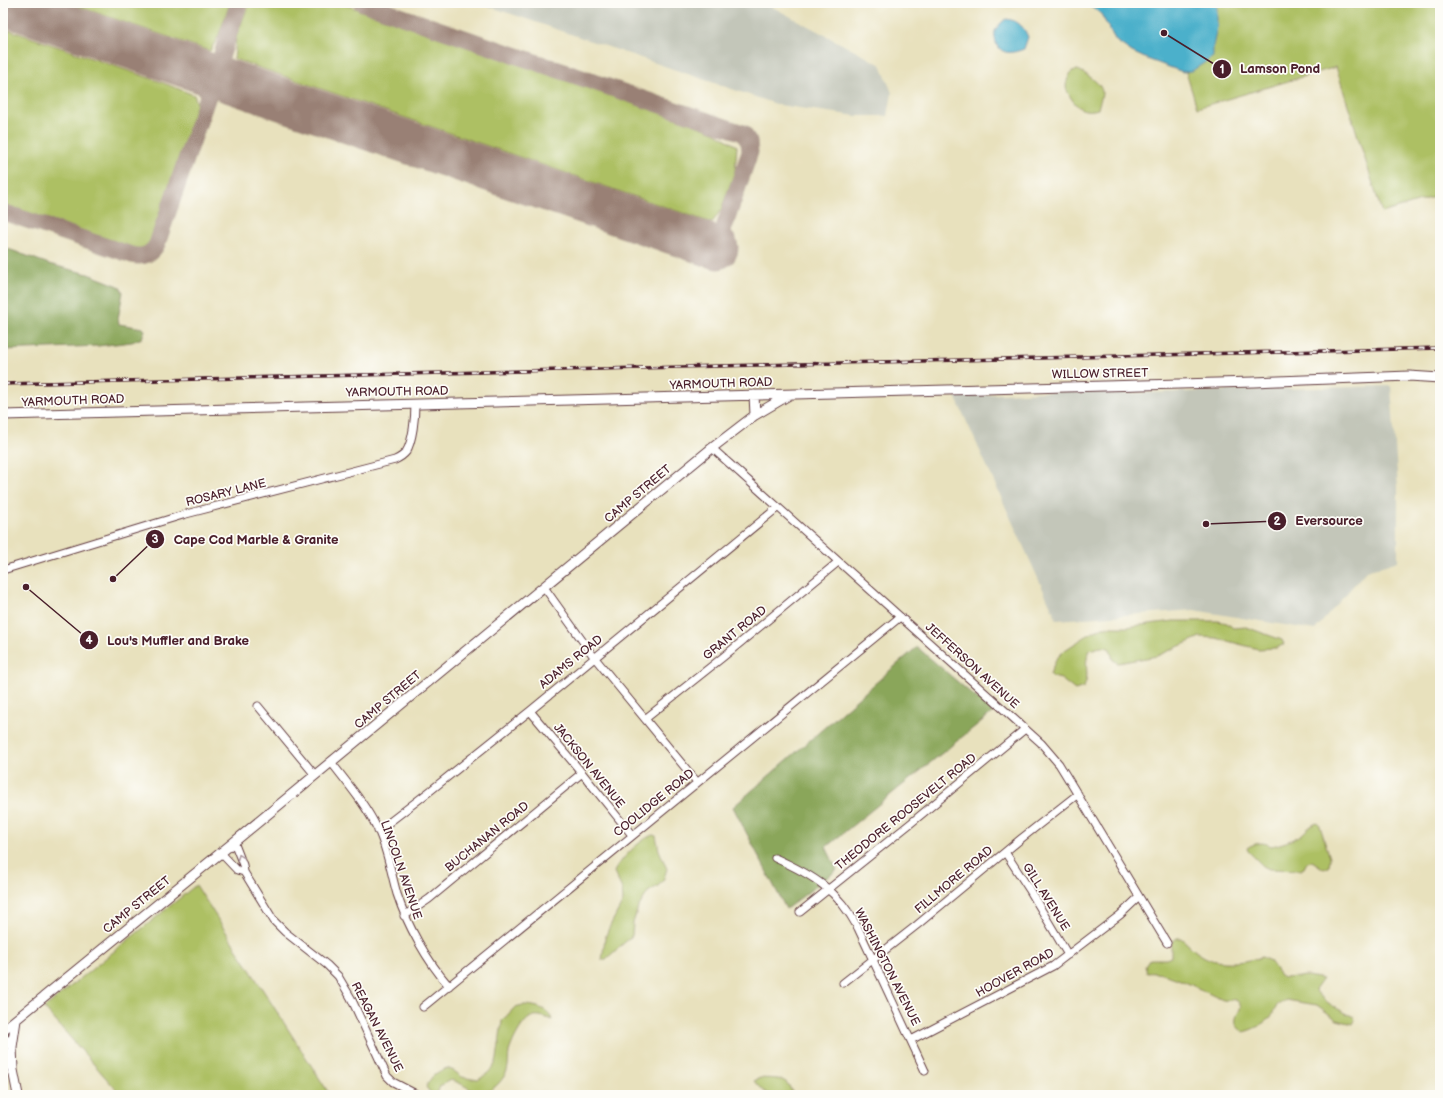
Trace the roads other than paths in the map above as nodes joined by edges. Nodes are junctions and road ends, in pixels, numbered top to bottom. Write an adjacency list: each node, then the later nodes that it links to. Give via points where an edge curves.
1 (1440, 371): 2 (main road, WILLOW STREET)
2 (1409, 376): 3 (main road, WILLOW STREET); 4 (main road, WILLOW STREET, via 1241,383)
3 (1440, 378)
4 (791, 394): 5 (main road, YARMOUTH ROAD); 8 (main road, CAMP STREET)
5 (754, 395): 6 (main road, YARMOUTH ROAD); 8 (main road)
6 (415, 404): 7 (main road, YARMOUTH ROAD); 12 (street, ROSARY LANE, via 406,452 395,460 182,515)
7 (3, 415)
8 (755, 415): 9 (main road, CAMP STREET)
9 (712, 448): 10 (street, JEFFERSON AVENUE); 13 (main road, CAMP STREET)
10 (777, 508): 11 (street, JEFFERSON AVENUE); 15 (street, ADAMS ROAD)
11 (838, 562): 14 (street, JEFFERSON AVENUE); 18 (street, GRANT ROAD)
12 (3, 570)
13 (544, 587): 15 (street); 20 (main road, CAMP STREET)
14 (900, 617): 19 (street, JEFFERSON AVENUE); 23 (street, COOLIDGE ROAD)
15 (594, 657): 17 (street, ADAMS ROAD); 18 (street)
16 (258, 706): 22 (street)
17 (530, 711): 21 (street, JACKSON AVENUE); 25 (street, ADAMS ROAD)
18 (645, 719): 23 (street)
19 (1025, 728): 24 (street, JEFFERSON AVENUE, via 1059,764); 32 (street, THEODORE ROOSEVELT ROAD)
20 (331, 762): 22 (main road, CAMP STREET); 25 (street, LINCOLN AVENUE, via 368,811)
21 (582, 773): 26 (street, JACKSON AVENUE); 35 (street, BUCHANAN ROAD, via 429,899)
22 (315, 774): 27 (main road, CAMP STREET)
23 (696, 782): 26 (street, COOLIDGE ROAD)
24 (1078, 794): 29 (street, FILLMORE ROAD); 33 (street, JEFFERSON AVENUE)
25 (378, 831): 35 (street, LINCOLN AVENUE)
26 (632, 835): 40 (street, COOLIDGE ROAD)
27 (234, 842): 28 (main road, CAMP STREET); 31 (street, REAGAN AVENUE, one-way to 27)
28 (220, 852): 31 (street, REAGAN AVENUE, via 237,870); 42 (main road, CAMP STREET)
29 (1004, 852): 37 (street, GILL AVENUE); 38 (street, FILLMORE ROAD)
30 (775, 858): 32 (street, WASHINGTON AVENUE, via 800,869)
31 (244, 872): 51 (street, REAGAN AVENUE, via 280,927 338,976 387,1076)
32 (829, 889): 34 (street, THEODORE ROOSEVELT ROAD); 38 (street, WASHINGTON AVENUE, via 854,921)
33 (1140, 897): 36 (street, JEFFERSON AVENUE); 37 (street, HOOVER ROAD)
34 (800, 912)
35 (404, 916): 40 (street, LINCOLN AVENUE)
36 (1167, 943)
37 (1068, 955): 45 (street, HOOVER ROAD, via 1032,978)
38 (872, 959): 39 (street, FILLMORE ROAD); 45 (street, WASHINGTON AVENUE)
39 (843, 982)
40 (449, 986): 41 (street, COOLIDGE ROAD)
41 (423, 1007)
42 (16, 1020): 43 (main road, CAMP STREET); 46 (main road)
43 (3, 1030)
44 (3, 1037): 46 (main road)
45 (911, 1040): 49 (street, WASHINGTON AVENUE)
46 (12, 1047): 48 (main road)
47 (4, 1057): 48 (main road)
48 (13, 1070): 50 (main road)
49 (925, 1071)
50 (18, 1095)
51 (418, 1095)

